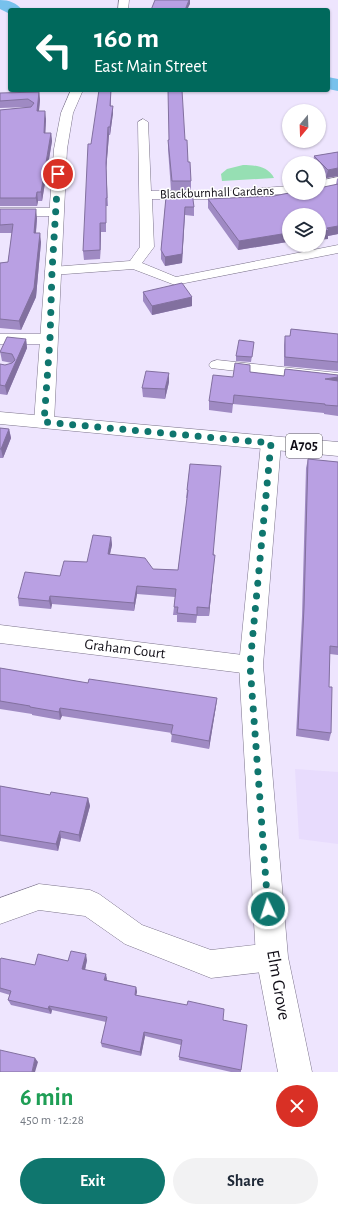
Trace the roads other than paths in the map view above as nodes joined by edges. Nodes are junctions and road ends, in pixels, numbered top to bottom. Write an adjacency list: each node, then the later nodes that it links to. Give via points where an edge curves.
1 (76, 92): 8 (street, via 62,128)
2 (143, 122): 6 (street, Blackburnhall Gardens)
3 (338, 181): 4 (street)
4 (326, 184)
5 (282, 191): 6 (street, Blackburnhall Gardens, via 226,195)
6 (146, 195): 10 (street, Blackburnhall Gardens, via 147,247)
7 (0, 212): 8 (street)
8 (55, 212): 11 (street)
9 (338, 250): 10 (street, via 175,281)
10 (134, 265): 11 (street)
11 (52, 271): 13 (street)
12 (0, 339): 13 (street)
13 (50, 339): 17 (street)
14 (216, 365): 15 (street)
15 (338, 378)
16 (0, 418): 17 (street, A705)
17 (44, 422): 18 (street, A705)
18 (271, 443): 19 (street, A705); 21 (street, Elm Grove)
19 (338, 449)
20 (0, 634): 21 (street, Graham Court)
21 (250, 665): 23 (street, Elm Grove)
22 (0, 911): 23 (street, via 39,897 90,903 134,935 211,964)
23 (272, 956): 24 (street, Elm Grove)
24 (296, 1072)

